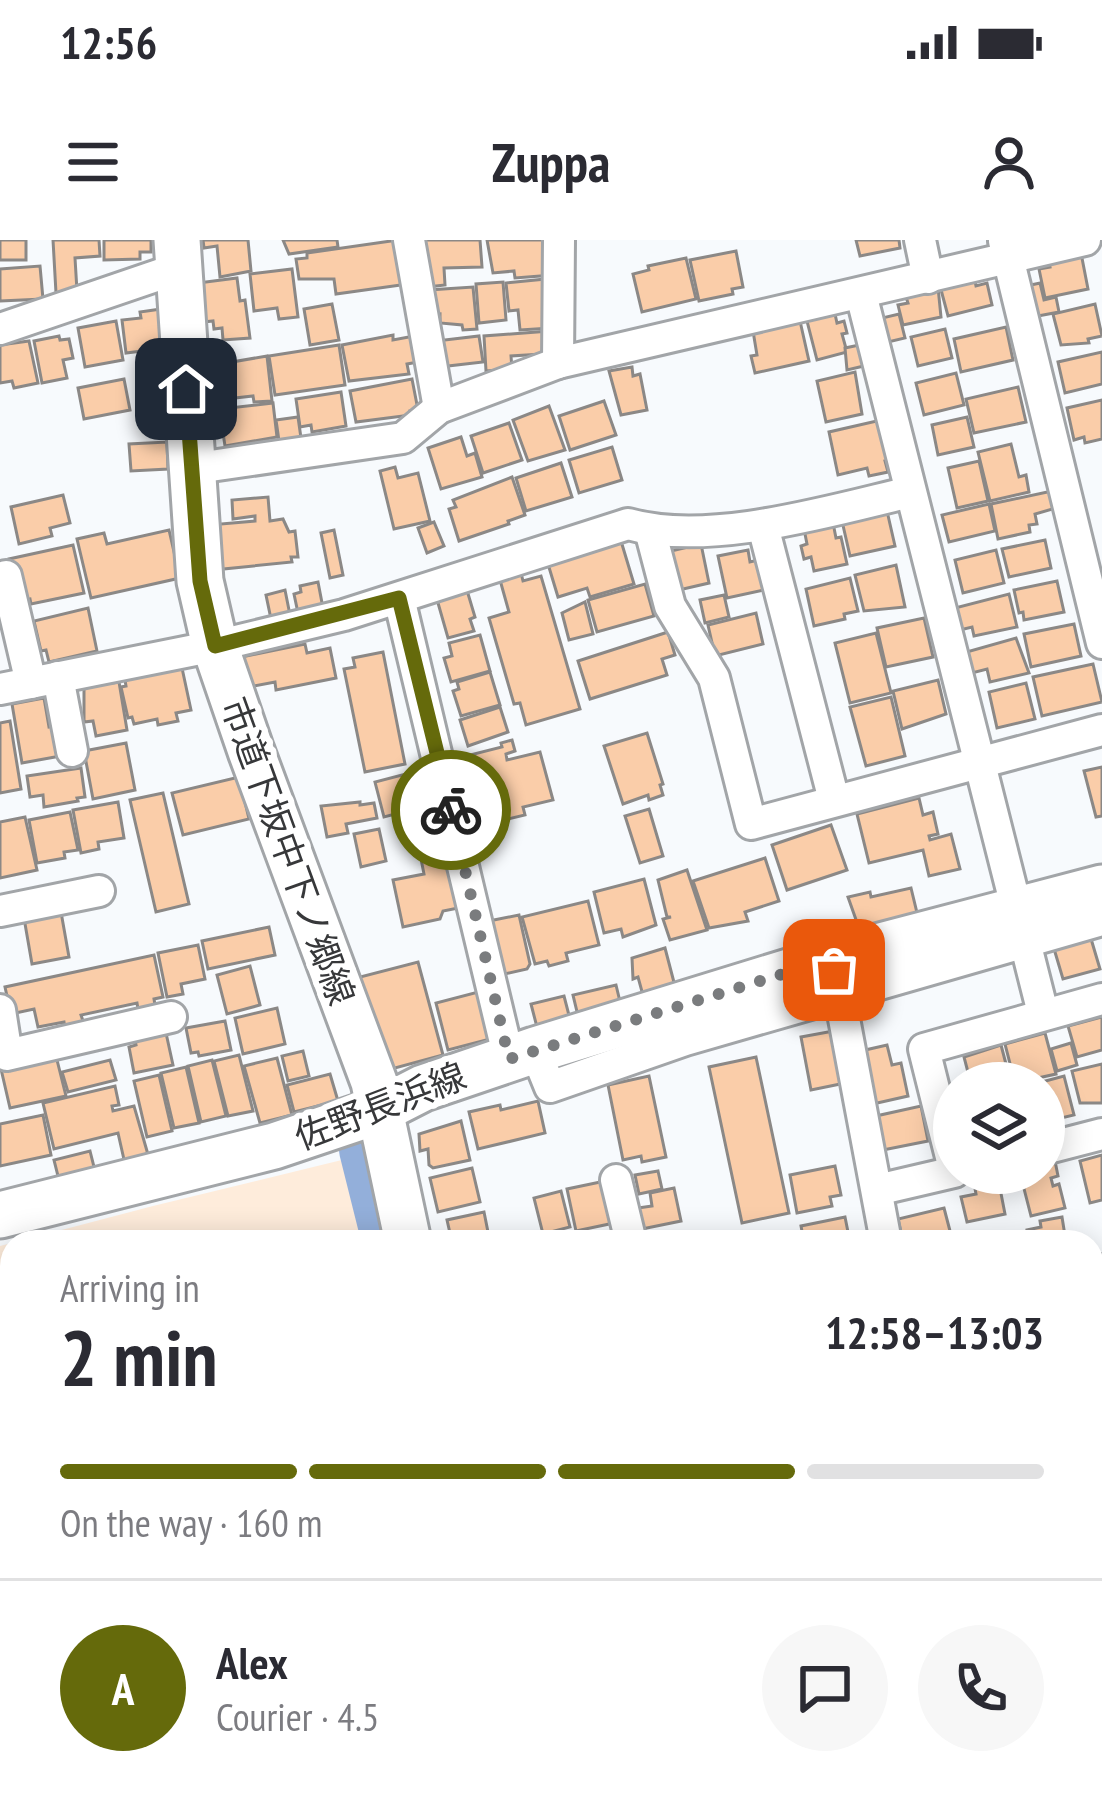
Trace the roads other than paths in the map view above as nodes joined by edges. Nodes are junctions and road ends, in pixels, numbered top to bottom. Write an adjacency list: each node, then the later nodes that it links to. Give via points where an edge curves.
1 (409, 240): 11 (street)
2 (559, 240): 10 (street)
3 (920, 240): 7 (street)
4 (1085, 240): 5 (street)
5 (1006, 249): 7 (street); 18 (street)
6 (178, 254): 9 (street); 12 (main road, 市道下坂中下ノ郷線)
7 (928, 278): 8 (street)
8 (861, 294): 10 (street); 13 (street)
9 (0, 329)
10 (558, 363): 11 (street)
11 (439, 408): 12 (street, via 403,438)
12 (190, 469): 19 (main road, 市道下坂中下ノ郷線)
13 (910, 492): 14 (street); 24 (street)
14 (763, 526): 15 (street); 25 (street)
15 (650, 530): 17 (street, via 628,524); 25 (street, via 670,606 714,678 751,824)
16 (6, 576): 20 (street)
17 (399, 598): 19 (street); 36 (street)
18 (1102, 643)
19 (215, 646): 20 (street); 38 (main road, 市道下坂中下ノ郷線)
20 (45, 680): 21 (street); 23 (street)
21 (0, 689)
22 (1102, 730): 24 (street)
23 (72, 751)
24 (978, 764): 25 (street); 30 (street)
25 (834, 800)
26 (1102, 888): 30 (main road, 佐野長浜線)
27 (99, 891): 28 (street)
28 (0, 911)
29 (1102, 920): 30 (street)
30 (1021, 926): 31 (main road, 佐野長浜線); 34 (street)
31 (836, 977): 36 (main road, 佐野長浜線); 43 (street)
32 (1102, 999): 34 (street)
33 (0, 1010): 35 (street, via 7,1054)
34 (1043, 1013): 37 (street, via 924,1048)
35 (171, 1017)
36 (532, 1061): 38 (main road, 佐野長浜線, via 423,1088)
37 (933, 1085)
38 (378, 1111): 44 (main road, 佐野長浜線, via 274,1146); 45 (main road, 市道下坂中下ノ郷線)
39 (1102, 1135): 40 (street)
40 (1065, 1144)
41 (933, 1176): 43 (street)
42 (616, 1180): 46 (street)
43 (877, 1190): 47 (street)
44 (0, 1215)
45 (405, 1230)
46 (628, 1230)
47 (884, 1230)

